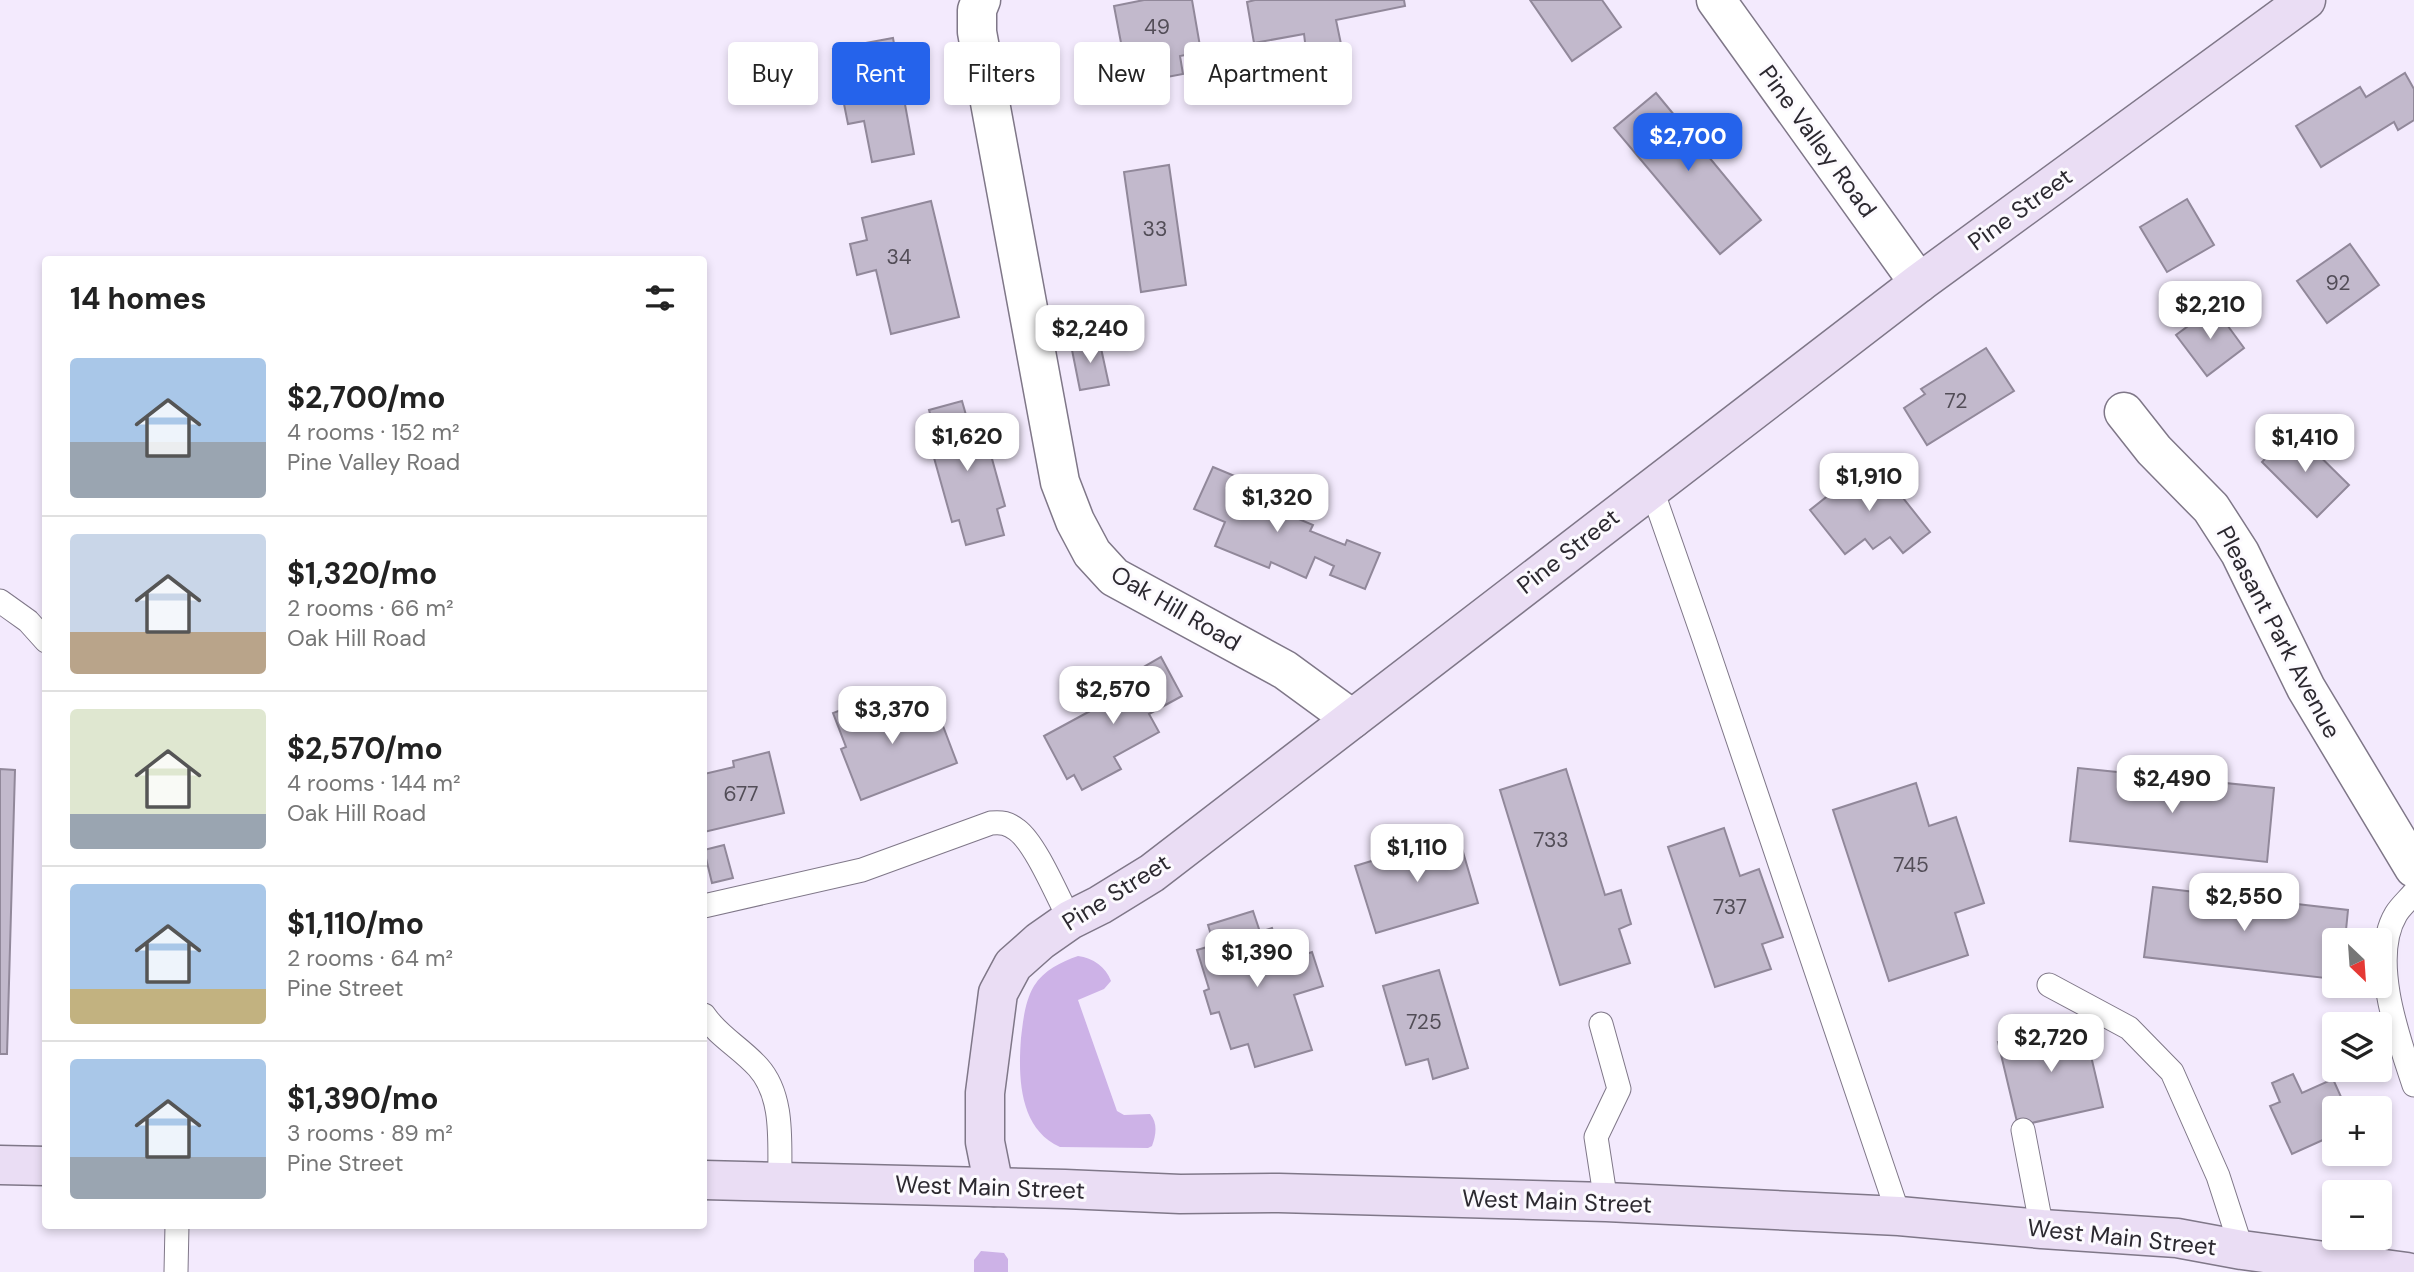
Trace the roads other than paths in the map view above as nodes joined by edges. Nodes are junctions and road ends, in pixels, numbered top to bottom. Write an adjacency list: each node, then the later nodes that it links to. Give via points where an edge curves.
1 (981, 0): 9 (street, Oak Hill Road, via 976,33 1060,482 1092,554 1114,577 1285,670)
2 (1716, 0): 4 (street, Pine Valley Road)
3 (2297, 2): 4 (main road, Pine Street)
4 (1919, 283): 6 (main road, Pine Street)
5 (2124, 412): 10 (street, Pleasant Park Avenue, via 2211,508 2241,553 2306,688)
6 (1651, 488): 9 (main road, Pine Street); 25 (lane)
7 (0, 601): 8 (lane)
8 (42, 637)
9 (1352, 719): 13 (main road, Pine Street, via 1152,873)
10 (2414, 868)
11 (2414, 893): 17 (lane, via 2395,915 2386,946 2390,1010)
12 (707, 905): 13 (lane, via 862,870 1004,822 1030,845)
13 (1070, 920): 23 (main road, Pine Street, via 1013,965 998,993 985,1093 985,1142)
14 (2049, 985): 28 (lane, via 2129,1028 2172,1072 2218,1176)
15 (707, 1020): 22 (lane, via 759,1068 770,1085 779,1119)
16 (1601, 1024): 24 (lane, via 1619,1088 1596,1137)
17 (2414, 1085)
18 (2023, 1130): 27 (lane)
19 (0, 1165): 20 (main road)
20 (42, 1166)
21 (707, 1180): 22 (main road, West Main Street)
22 (780, 1181): 23 (main road, West Main Street)
23 (994, 1187): 24 (main road, West Main Street)
24 (1606, 1202): 25 (main road, West Main Street)
25 (1899, 1216): 27 (main road, West Main Street)
26 (177, 1229): 29 (lane)
27 (2042, 1229): 28 (main road, West Main Street, via 2177,1238)
28 (2242, 1250): 30 (main road, West Main Street)
29 (176, 1272)
30 (2407, 1272)

